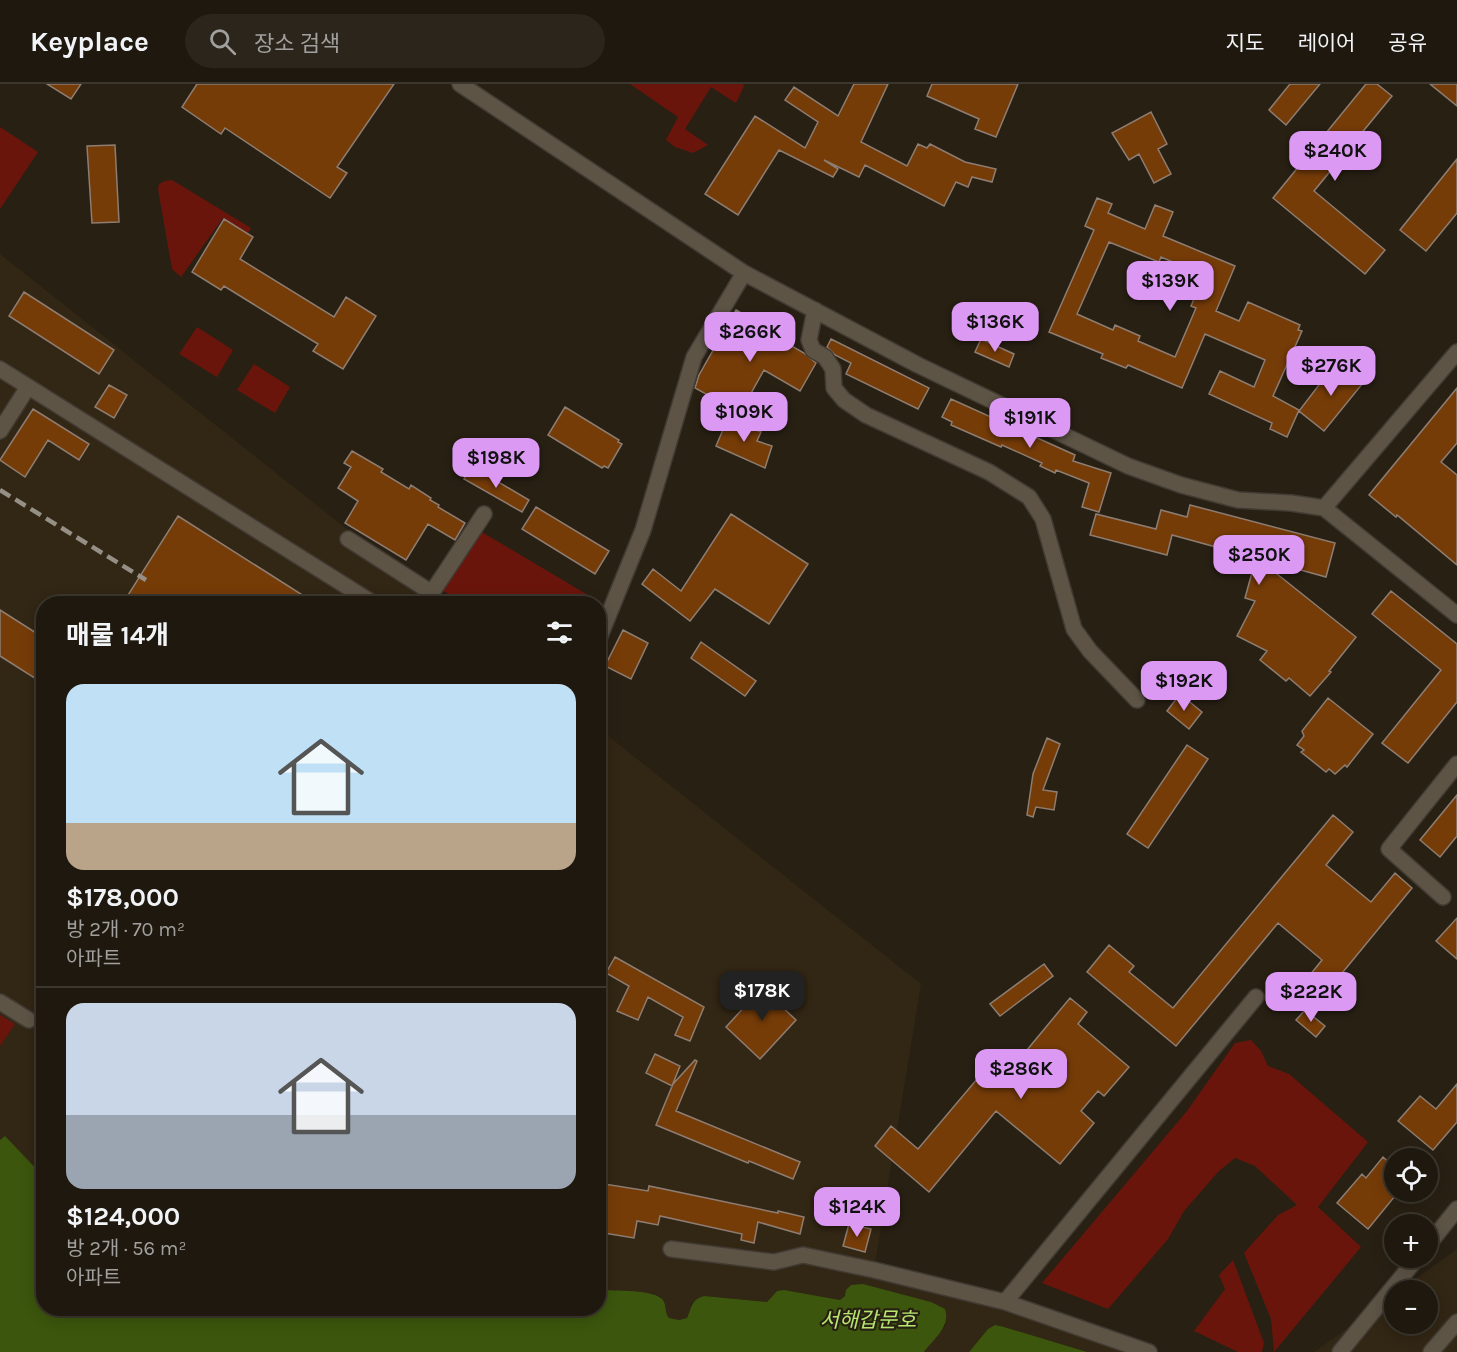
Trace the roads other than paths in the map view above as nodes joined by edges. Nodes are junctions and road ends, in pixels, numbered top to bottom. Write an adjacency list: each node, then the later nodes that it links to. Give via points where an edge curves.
1 (460, 84): 2 (street)
2 (744, 273): 3 (street); 15 (street, via 694,357 643,530)
3 (815, 310): 8 (street, via 918,365 1128,466 1238,500); 16 (street, via 809,340 813,350 834,369 834,388 844,400 866,415 989,472 1029,497 1043,519 1074,629)
4 (1457, 352): 8 (street)
5 (0, 369): 6 (street)
6 (28, 387): 7 (street); 11 (street)
7 (0, 431)
8 (1324, 508): 14 (street)
9 (484, 514): 13 (street)
10 (348, 539): 12 (street)
11 (363, 596)
12 (426, 596)
13 (430, 596)
14 (1457, 615)
15 (606, 621)
16 (1137, 700)
17 (1457, 764): 18 (street, via 1389,849)
18 (1443, 897)
19 (1256, 997): 26 (street)
20 (0, 1002): 21 (street)
21 (29, 1020)
22 (1457, 1209): 23 (street)
23 (1438, 1233)
24 (670, 1249): 26 (street, via 774,1262 803,1255)
25 (1409, 1268): 29 (street)
26 (1005, 1302): 28 (street)
27 (1457, 1322): 30 (street)
28 (1149, 1352)
29 (1340, 1352)
30 (1431, 1352)

